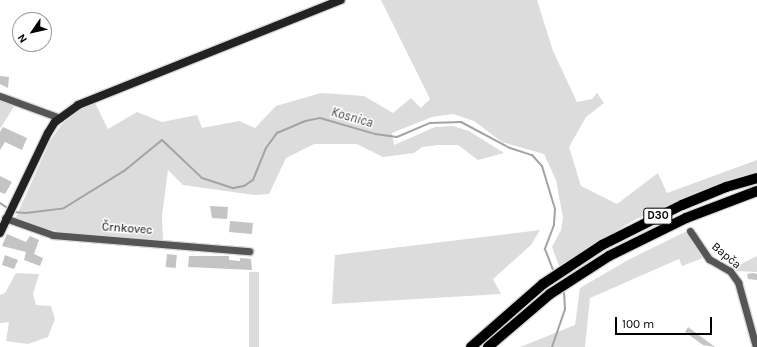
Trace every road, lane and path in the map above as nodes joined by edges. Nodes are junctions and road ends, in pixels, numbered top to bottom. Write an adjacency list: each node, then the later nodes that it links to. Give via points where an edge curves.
1 (341, 0): 3 (main road, via 124,85 78,105)
2 (0, 96): 3 (street)
3 (60, 118): 6 (main road, via 48,133)
4 (757, 178): 10 (main road, D30, via 726,187 638,225 543,284)
5 (757, 191): 11 (main road, D30, via 644,237 550,294)
6 (4, 218): 8 (main road); 9 (street, Črnkovec, via 53,235)
7 (690, 231): 12 (street, Bapča, via 709,259 730,271 738,282)
8 (0, 233)
9 (249, 251)
10 (471, 347)
11 (488, 347)
12 (756, 347)

